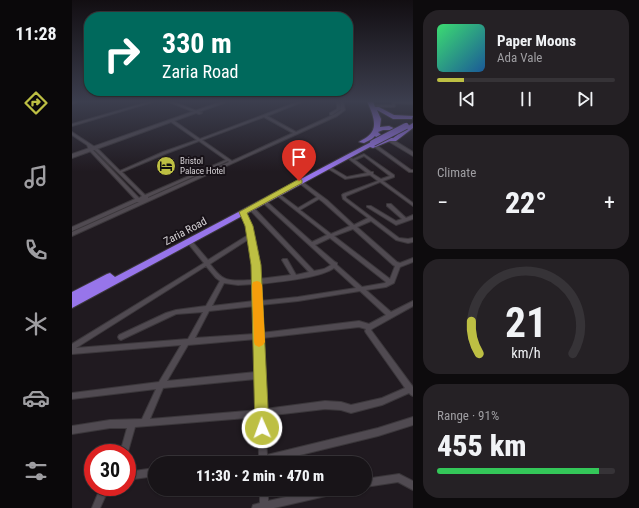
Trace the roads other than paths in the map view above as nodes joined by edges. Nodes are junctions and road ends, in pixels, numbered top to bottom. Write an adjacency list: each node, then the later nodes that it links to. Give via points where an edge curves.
1 (165, 125): 19 (street)
2 (177, 125): 16 (street)
3 (241, 125): 16 (street)
4 (280, 125): 13 (street)
5 (312, 125): 13 (street)
6 (377, 125): 12 (highway)
7 (386, 125): 11 (highway)
8 (398, 125): 11 (highway)
9 (405, 125): 18 (highway, bridge)
10 (408, 125): 15 (highway, Zaria Road)
11 (388, 128): 12 (highway); 15 (highway)
12 (376, 131): 17 (highway, via 380,138); 28 (highway, Zaria Road, via 370,138 310,168)
13 (294, 132): 23 (street)
14 (72, 133): 19 (street)
15 (400, 135): 17 (highway, Zaria Road, via 397,139); 20 (street, via 402,142)
16 (200, 140): 23 (street); 26 (street)
17 (389, 140): 18 (highway, Zaria Road); 20 (street)
18 (372, 143): 22 (highway, Zaria Road); 25 (street); 28 (highway)
19 (93, 148): 21 (street); 26 (street); 34 (street)
20 (410, 150)
21 (72, 156)
22 (351, 159): 24 (highway, Zaria Road); 27 (street); 29 (street, via 364,155 393,175)
23 (230, 161): 33 (street)
24 (329, 168): 27 (street, via 346,178); 28 (highway, Zaria Road, via 318,174)
25 (413, 171)
26 (120, 172): 33 (street)
27 (372, 173): 29 (street)
28 (310, 174): 30 (highway, Zaria Road); 64 (highway, Zaria Road)
29 (381, 180): 36 (street); 43 (street, via 343,196 354,208)
30 (299, 181): 31 (highway, Zaria Road); 32 (street)
31 (277, 194): 35 (highway, Zaria Road); 40 (street)
32 (320, 197): 40 (street); 45 (street)
33 (146, 198): 34 (street)
34 (140, 201): 46 (street); 47 (street)
35 (263, 201): 39 (highway, Zaria Road); 52 (street)
36 (412, 202)
37 (389, 204): 44 (street)
38 (369, 207): 44 (street, via 396,223)
39 (251, 208): 41 (highway, Zaria Road); 58 (street)
40 (297, 210): 48 (street)
41 (243, 212): 49 (street); 51 (highway, Zaria Road)
42 (413, 217): 44 (street)
43 (370, 219): 45 (street); 50 (street, via 398,239)
44 (405, 220)
45 (354, 227): 48 (street); 57 (street)
46 (72, 229)
47 (72, 234)
48 (329, 235): 52 (street); 62 (street)
49 (251, 236): 55 (street); 61 (street)
50 (413, 240)
51 (189, 241): 55 (street); 66 (highway, Zaria Road)
52 (312, 244): 56 (street)
53 (285, 260): 59 (street)
54 (413, 260): 57 (street)
55 (208, 262): 60 (street); 74 (street)
56 (334, 264): 58 (street, via 325,271); 63 (street)
57 (398, 265): 62 (street)
58 (313, 273): 59 (street)
59 (294, 276): 61 (street)
60 (224, 281): 61 (street); 68 (street)
61 (257, 281): 67 (street)
62 (390, 282): 63 (street)
63 (363, 290): 67 (street); 69 (street)
64 (72, 296)
65 (413, 303): 69 (street)
66 (72, 304)
67 (258, 304): 68 (street); 71 (street)
68 (208, 309): 72 (street, via 168,315); 73 (street)
69 (390, 315): 70 (street)
70 (369, 327): 71 (street, via 359,324); 78 (street, via 369,334)
71 (259, 336): 73 (street); 76 (street)
72 (121, 337)
73 (188, 342): 75 (street); 77 (street)
74 (72, 346)
75 (72, 351)
76 (260, 375): 77 (street); 80 (street)
77 (161, 386): 79 (street); 82 (street)
78 (412, 391): 80 (street, via 351,409 325,405)
79 (72, 396)
80 (261, 413): 82 (street); 86 (street)
81 (413, 421): 87 (street)
82 (145, 422): 83 (street)
83 (132, 424): 84 (street, via 110,424); 85 (street)
84 (72, 430)
85 (126, 444)
86 (263, 456)
87 (283, 456)
88 (148, 473): 89 (street)
89 (136, 475)
90 (372, 482): 91 (street, via 398,478)
91 (413, 486)
92 (101, 496): 95 (street)
93 (263, 496): 96 (street)
94 (311, 496): 96 (street)
95 (96, 508)
96 (262, 508)

